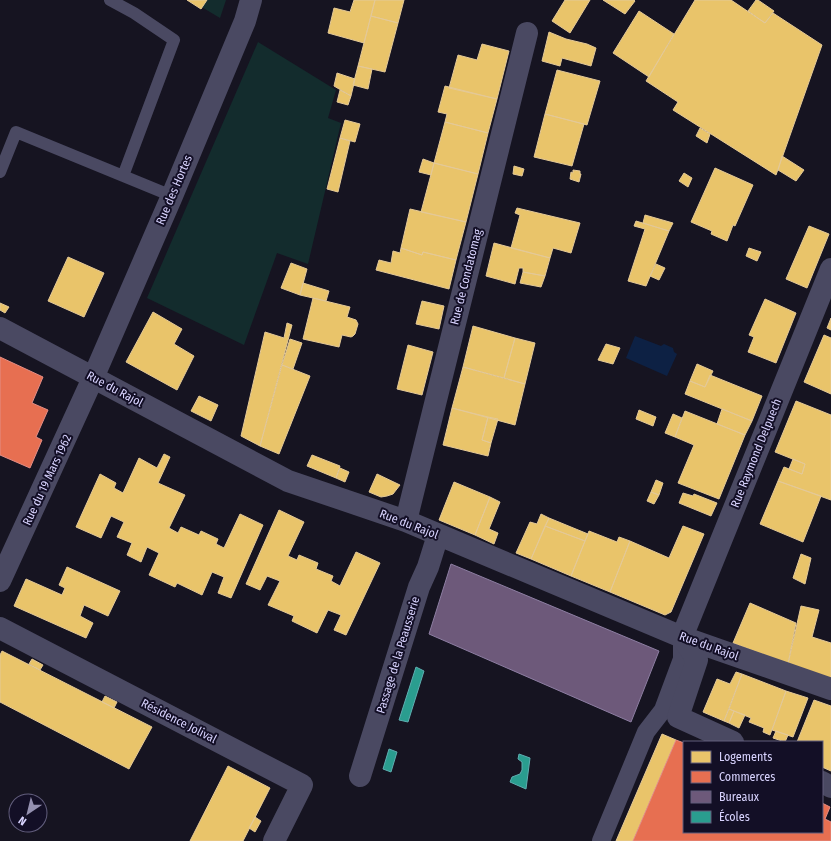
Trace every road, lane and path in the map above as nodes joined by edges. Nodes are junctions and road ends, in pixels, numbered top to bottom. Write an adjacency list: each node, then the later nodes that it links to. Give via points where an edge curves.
1 (110, 0): 5 (lane, via 134,12 174,40)
2 (252, 0): 6 (street, Rue des Hortes)
3 (527, 33): 10 (street, Rue de Condatomag)
4 (0, 172): 5 (lane, via 16,132)
5 (123, 176): 6 (lane)
6 (172, 196): 9 (street, Rue des Hortes)
7 (831, 269): 14 (street, Rue Raymond Delpuech)
8 (0, 328): 9 (street, Rue du Rajol)
9 (93, 378): 10 (street, Rue du Rajol, via 288,481); 12 (street, Rue du 19 Mars 1962)
10 (406, 521): 11 (street, Rue du Rajol)
11 (438, 535): 14 (street, Rue du Rajol); 17 (street, Passage de la Peausserie, via 419,587)
12 (0, 581)
13 (0, 628): 18 (street, Résidence Jolival, via 302,785)
14 (682, 637): 15 (street, Rue du Rajol); 16 (street, via 697,660 678,717); 19 (street, via 682,659 663,710 646,732)
15 (831, 690)
16 (731, 741)
17 (360, 776)
18 (274, 841)
19 (601, 841)

